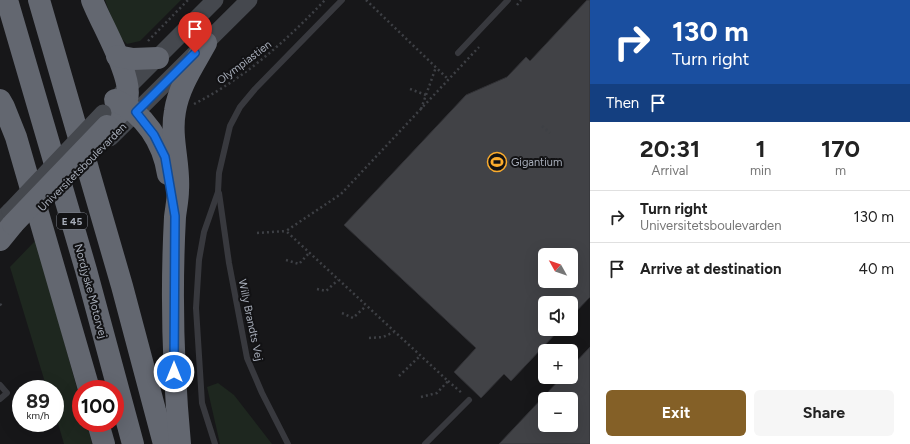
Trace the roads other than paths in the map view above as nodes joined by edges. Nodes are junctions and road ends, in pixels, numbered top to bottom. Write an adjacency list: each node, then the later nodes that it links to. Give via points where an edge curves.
1 (7, 0): 24 (highway, Nordjyske Motorvej / E 45, via 86,270)
2 (39, 0): 25 (highway, E 45, via 122,286)
3 (92, 0): 11 (highway)
4 (215, 0): 9 (main road)
5 (249, 0): 8 (main road)
6 (342, 0): 14 (lane, Willy Brandts Vej, via 240,107 230,126 224,146)
7 (508, 0): 10 (lane)
8 (206, 43): 13 (main road); 15 (highway, via 184,83 175,112 174,132 179,188)
9 (152, 50): 11 (highway, via 133,59); 13 (main road)
10 (458, 53)
11 (117, 56): 13 (highway, via 124,71)
12 (0, 100): 18 (highway, via 16,137)
13 (118, 112): 15 (highway, via 154,135 165,157); 16 (highway, bridge)
14 (218, 192): 27 (lane, Willy Brandts Vej, via 204,232 199,260 196,308 202,403); 28 (lane, Willy Brandts Vej, via 247,358)
15 (175, 216): 26 (highway, via 174,387)
16 (8, 226): 17 (main road)
17 (0, 250)
18 (86, 380)
19 (0, 385): 20 (lane, via 7,393)
20 (0, 399)
21 (469, 400): 29 (lane)
22 (101, 432): 23 (highway)
23 (104, 444)
24 (133, 444)
25 (164, 444)
26 (180, 444)
27 (215, 444)
28 (288, 444)
29 (425, 444)

